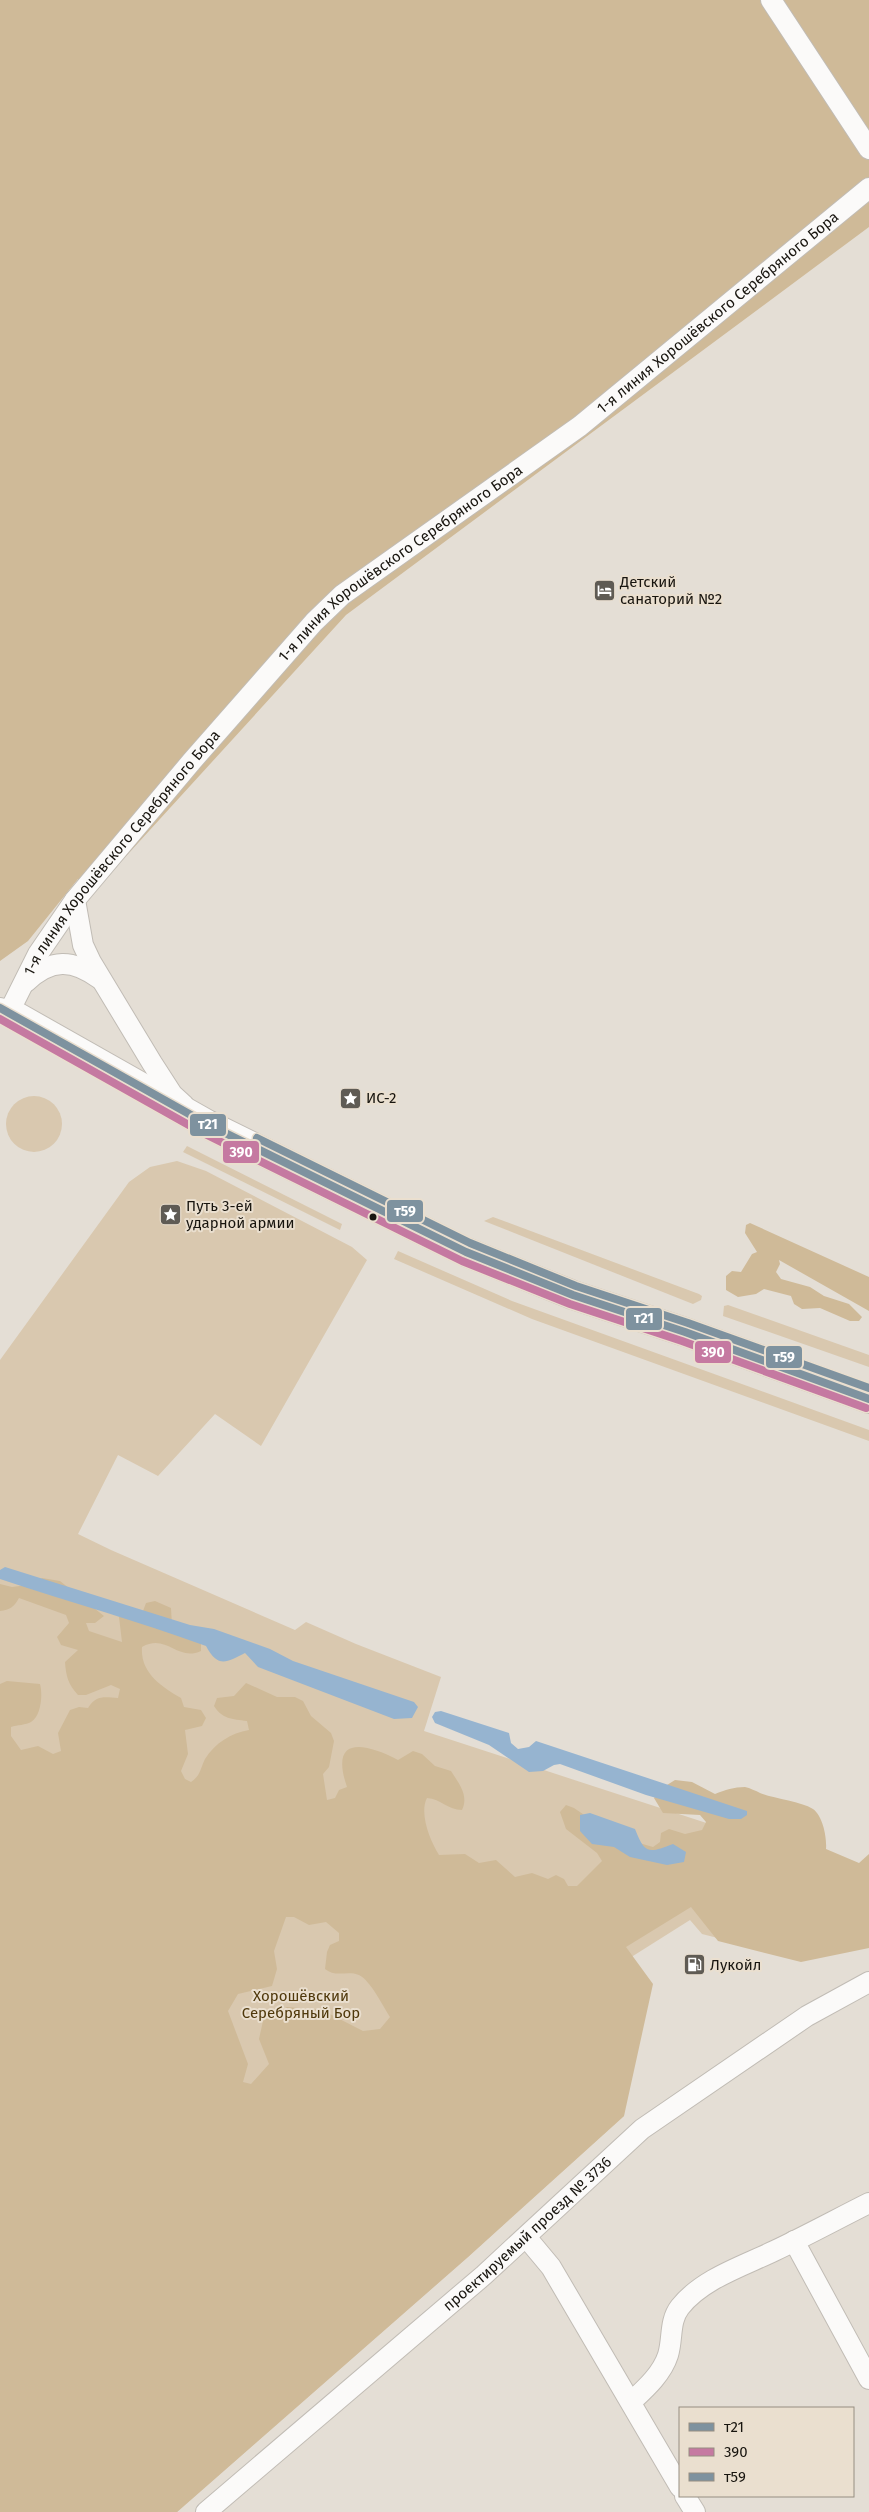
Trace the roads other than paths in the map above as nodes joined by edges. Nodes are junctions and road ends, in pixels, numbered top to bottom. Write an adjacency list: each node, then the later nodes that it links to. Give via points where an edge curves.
1 (770, 0): 2 (street)
2 (869, 150)
3 (869, 188): 4 (street, 1-я линия Хорошёвского Серебряного Бора, via 580,426 342,595 314,622 199,753)
4 (75, 900): 5 (street, via 83,945); 6 (street, 1-я линия Хорошёвского Серебряного Бора, via 38,954)
5 (101, 980): 6 (street, via 84,968 68,964 51,966); 8 (street)
6 (22, 985): 7 (street, 1-я линия Хорошёвского Серебряного Бора)
7 (4, 1010): 9 (street)
8 (152, 1063): 9 (street); 10 (street, via 172,1094)
9 (125, 1078): 10 (street)
10 (207, 1124): 11 (street, via 466,1252 573,1295)
11 (869, 1399)
12 (869, 1982): 14 (street, проектируемый проезд № 3736, via 807,2016 642,2129)
13 (869, 2203): 15 (street)
14 (526, 2237): 17 (street, via 551,2267); 20 (street, проектируемый проезд № 3736)
15 (794, 2242): 16 (street); 17 (street, via 718,2278 684,2302 672,2323 667,2356 649,2385)
16 (869, 2379)
17 (631, 2402): 18 (street)
18 (679, 2485)
19 (686, 2497): 21 (street)
20 (206, 2512)
21 (695, 2512)

